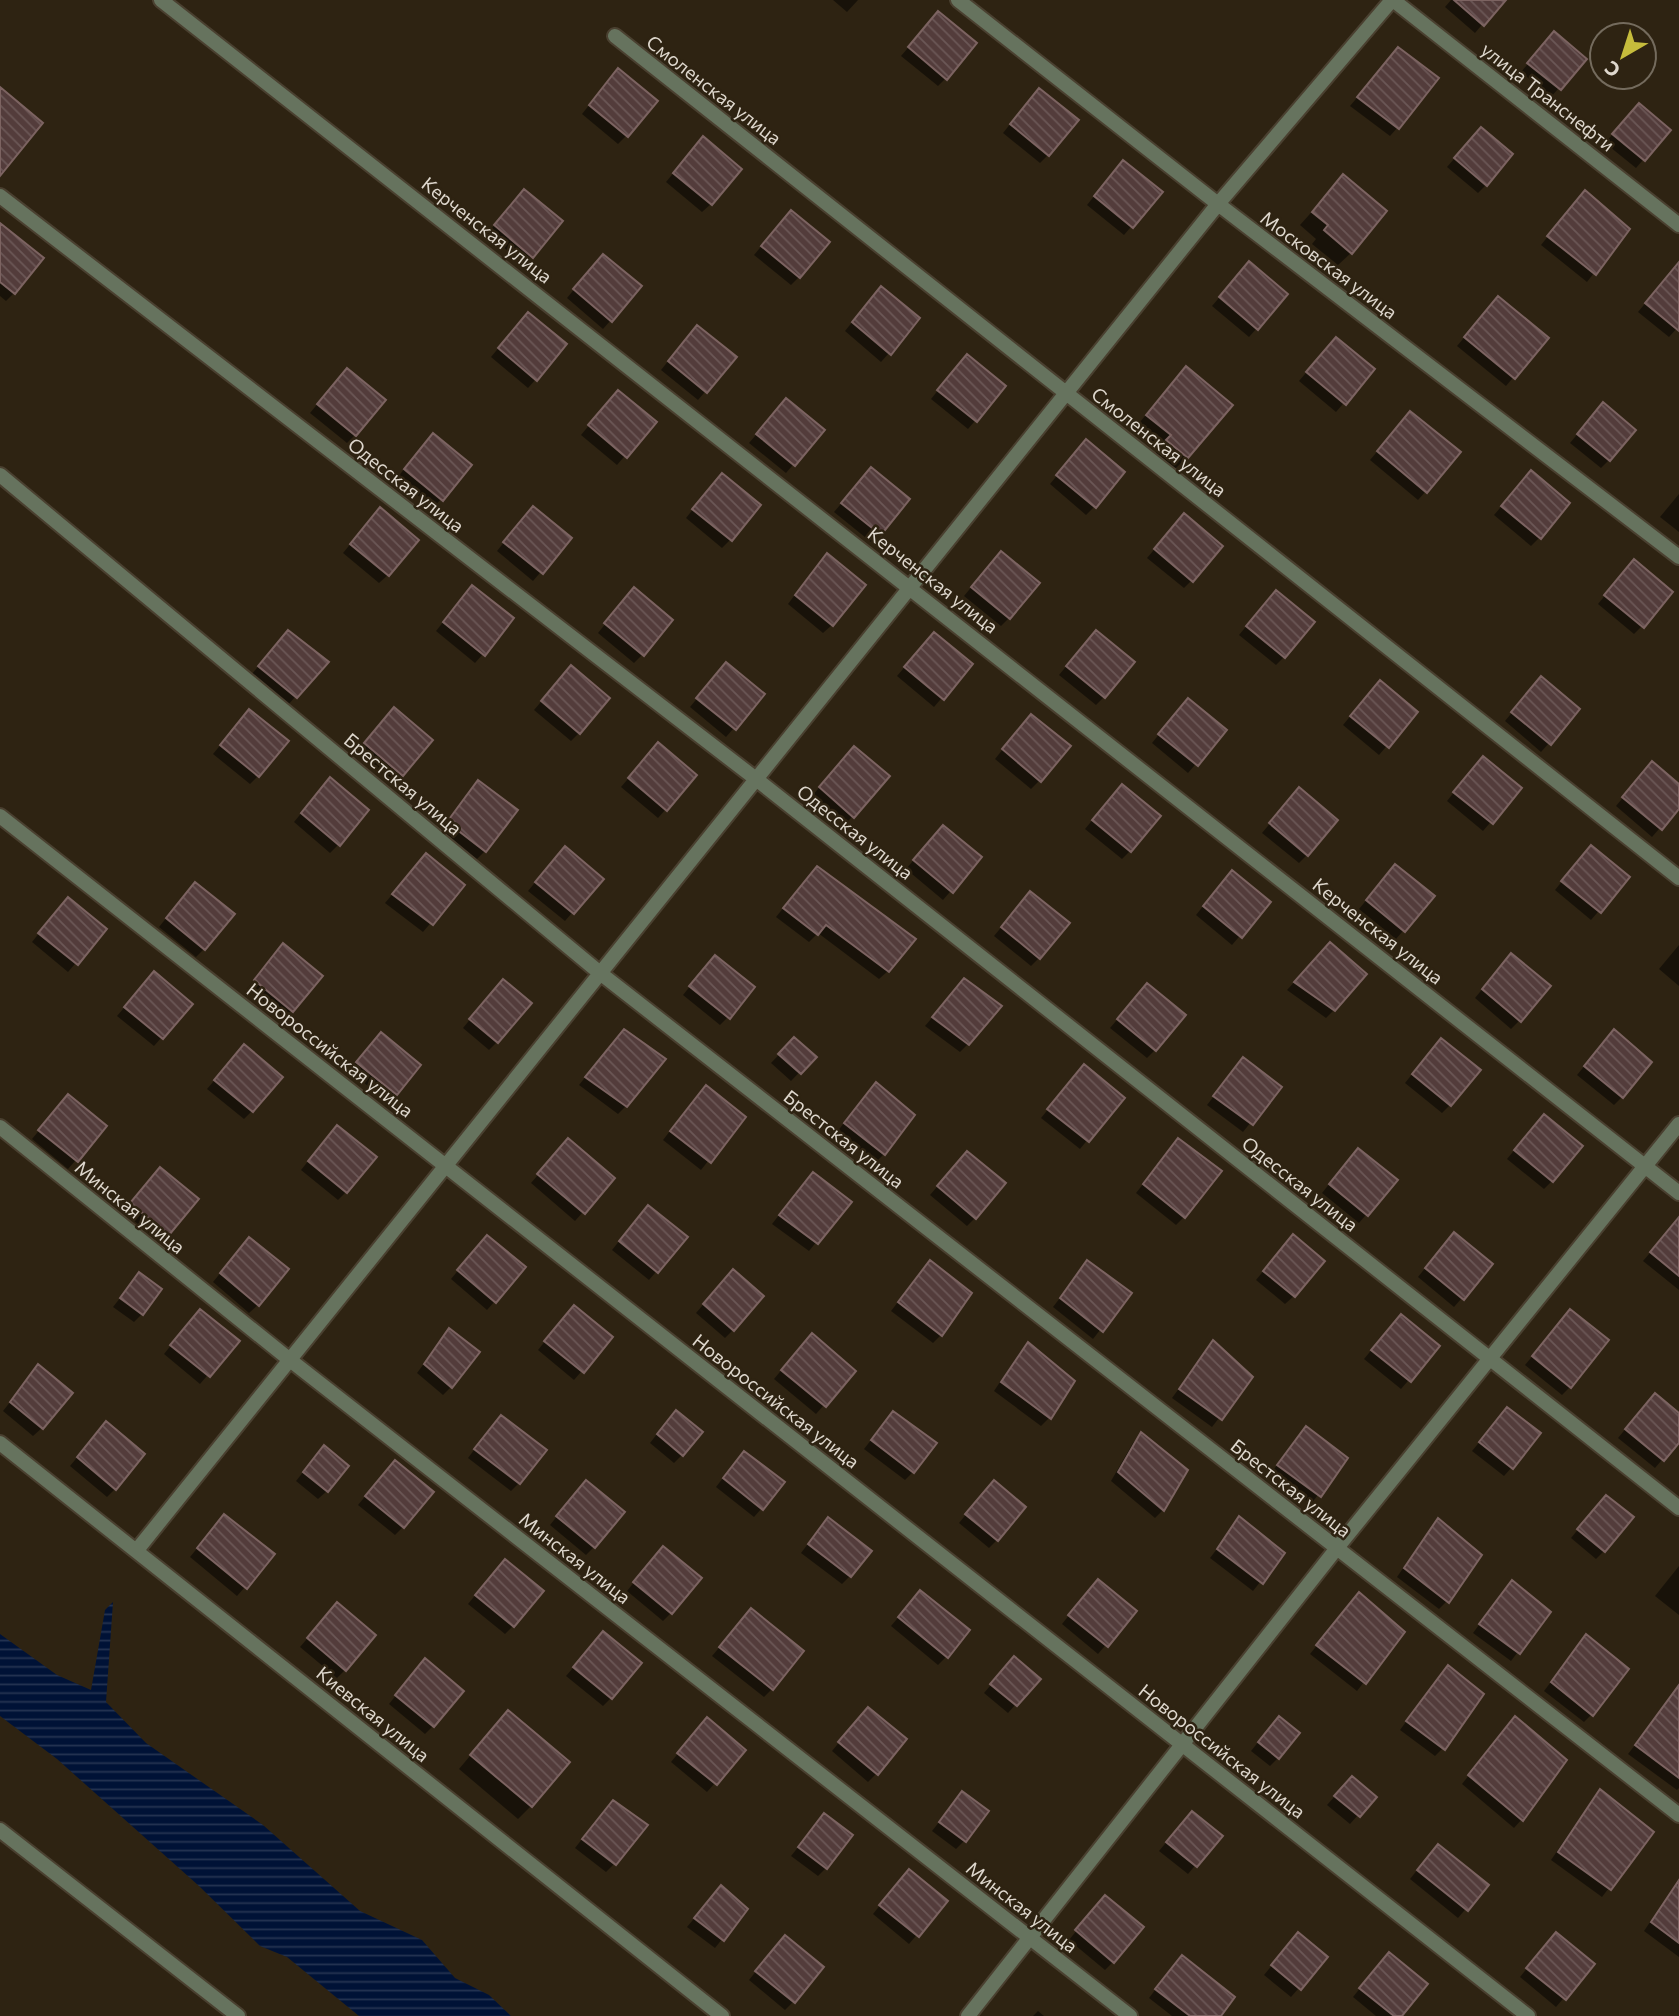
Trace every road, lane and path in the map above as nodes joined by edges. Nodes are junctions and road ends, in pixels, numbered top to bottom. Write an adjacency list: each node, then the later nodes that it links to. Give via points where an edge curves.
1 (161, 0): 11 (street, Керченская улица)
2 (958, 0): 6 (street, Московская улица)
3 (1392, 0): 6 (street); 7 (street, улица Транснефти)
4 (615, 36): 8 (street, Смоленская улица)
5 (0, 196): 12 (street, Одесская улица)
6 (1218, 204): 8 (street); 10 (street, Московская улица)
7 (1679, 225)
8 (1066, 393): 11 (street); 14 (street, Смоленская улица)
9 (0, 475): 15 (street, Брестская улица)
10 (1679, 557)
11 (910, 587): 12 (street); 19 (street, Керченская улица)
12 (756, 779): 15 (street); 21 (street, Одесская улица)
13 (0, 816): 18 (street, Новороссийская улица)
14 (1679, 878)
15 (600, 973): 18 (street); 25 (street, Брестская улица)
16 (1679, 1124): 19 (street)
17 (0, 1127): 22 (street, Минская улица)
18 (446, 1165): 22 (street); 27 (street, Новороссийская улица)
19 (1645, 1166): 20 (street, Керченская улица); 21 (street)
20 (1679, 1193)
21 (1489, 1358): 24 (street, Одесская улица); 25 (street)
22 (290, 1360): 26 (street); 30 (street, Минская улица)
23 (0, 1443): 26 (street, Киевская улица)
24 (1679, 1508)
25 (1337, 1548): 27 (street); 28 (street, Брестская улица)
26 (137, 1550): 32 (street, Киевская улица)
27 (1182, 1744): 30 (street); 35 (street, Новороссийская улица)
28 (1679, 1815)
29 (0, 1830): 31 (street)
30 (1030, 1937): 33 (street); 34 (street, Минская улица)
31 (238, 2016)
32 (722, 2016)
33 (968, 2016)
34 (1130, 2016)
35 (1528, 2016)

